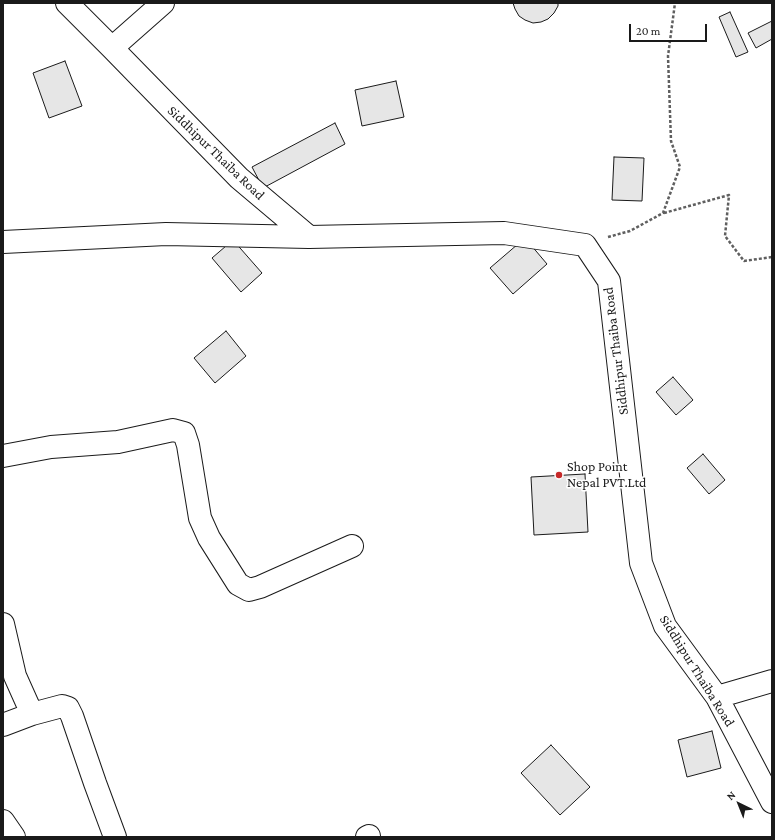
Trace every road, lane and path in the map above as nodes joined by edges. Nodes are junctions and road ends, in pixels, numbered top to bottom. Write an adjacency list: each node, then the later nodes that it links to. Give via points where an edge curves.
1 (67, 3): 4 (street, Siddhipur Thaiba Road)
2 (163, 3): 4 (street)
3 (675, 3): 5 (path, via 668,56 671,141 680,167)
4 (112, 48): 6 (street, Siddhipur Thaiba Road, via 238,178)
5 (663, 213): 8 (path, via 630,231); 9 (path, via 730,195 725,236 744,261)
6 (309, 237): 7 (street, via 166,234); 8 (street, via 504,233)
7 (3, 242)
8 (585, 245): 14 (street, Siddhipur Thaiba Road, via 608,281 641,563 665,626)
9 (772, 258)
10 (3, 456): 11 (street, via 51,447 118,442 174,430 184,433 200,518 209,538 238,584 249,590)
11 (352, 546)
12 (3, 624): 15 (street, via 16,676)
13 (772, 681): 14 (street)
14 (717, 697): 17 (street, Siddhipur Thaiba Road)
15 (32, 714): 16 (street); 20 (street, via 62,706 68,708)
16 (3, 725)
17 (772, 802)
18 (3, 821): 19 (street)
19 (14, 837)
20 (115, 837)

